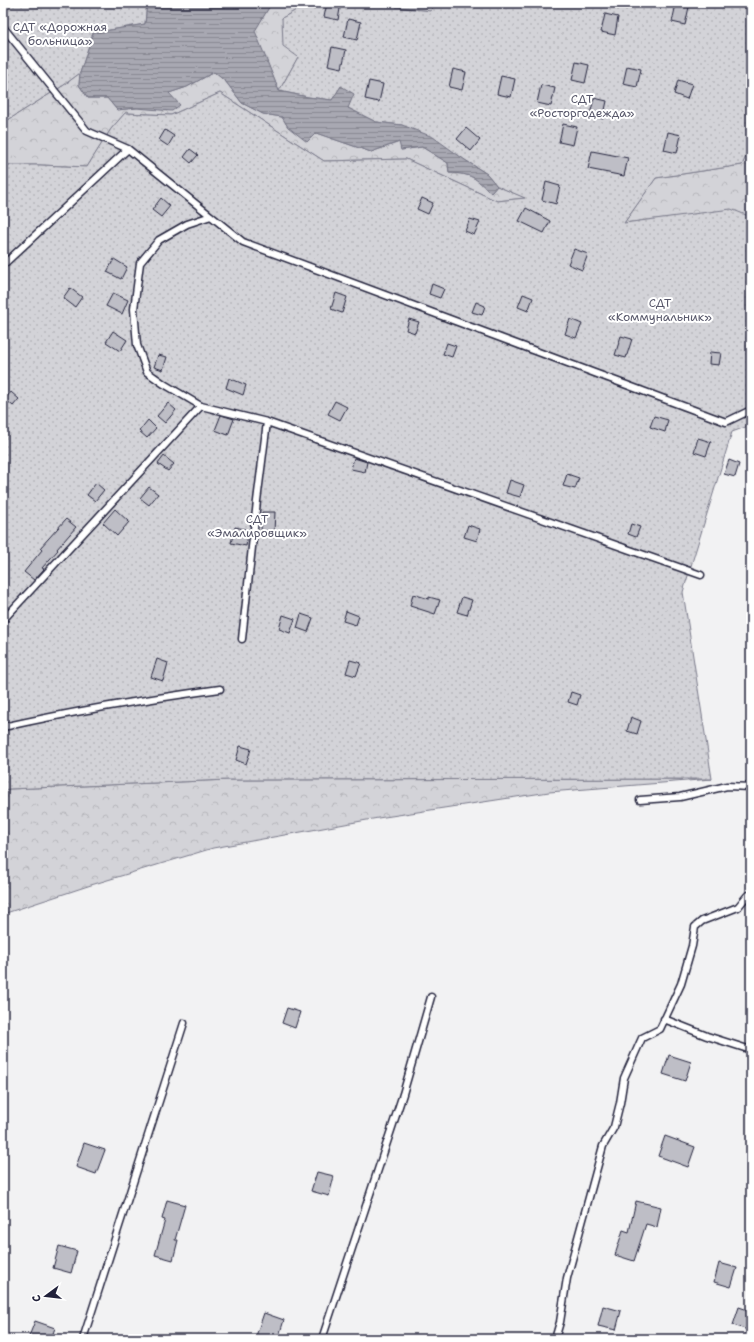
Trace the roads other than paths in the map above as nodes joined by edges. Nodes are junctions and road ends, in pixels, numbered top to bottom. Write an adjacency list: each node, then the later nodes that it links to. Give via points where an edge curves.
1 (3, 27): 2 (lane, via 87,131)
2 (128, 149): 3 (lane); 4 (lane)
3 (211, 216): 5 (lane, via 187,224 159,240 140,263 134,309 137,345 147,372); 6 (lane, via 243,242 726,422)
4 (3, 265)
5 (201, 406): 7 (lane); 9 (lane)
6 (751, 410)
7 (267, 422): 8 (lane); 10 (lane)
8 (701, 575)
9 (3, 620)
10 (242, 639)
11 (220, 689): 12 (lane, via 162,697)
12 (3, 727)
13 (751, 787): 14 (lane, via 727,786 680,797)
14 (640, 800)
15 (751, 894): 17 (lane, via 738,907 702,921 695,927 681,984)
16 (430, 997): 21 (lane, via 403,1094)
17 (664, 1019): 19 (lane); 22 (lane, via 660,1029 642,1038 624,1078 614,1127 603,1146 567,1278)
18 (184, 1023): 20 (lane)
19 (751, 1050)
20 (83, 1339)
21 (322, 1339)
22 (555, 1339)

